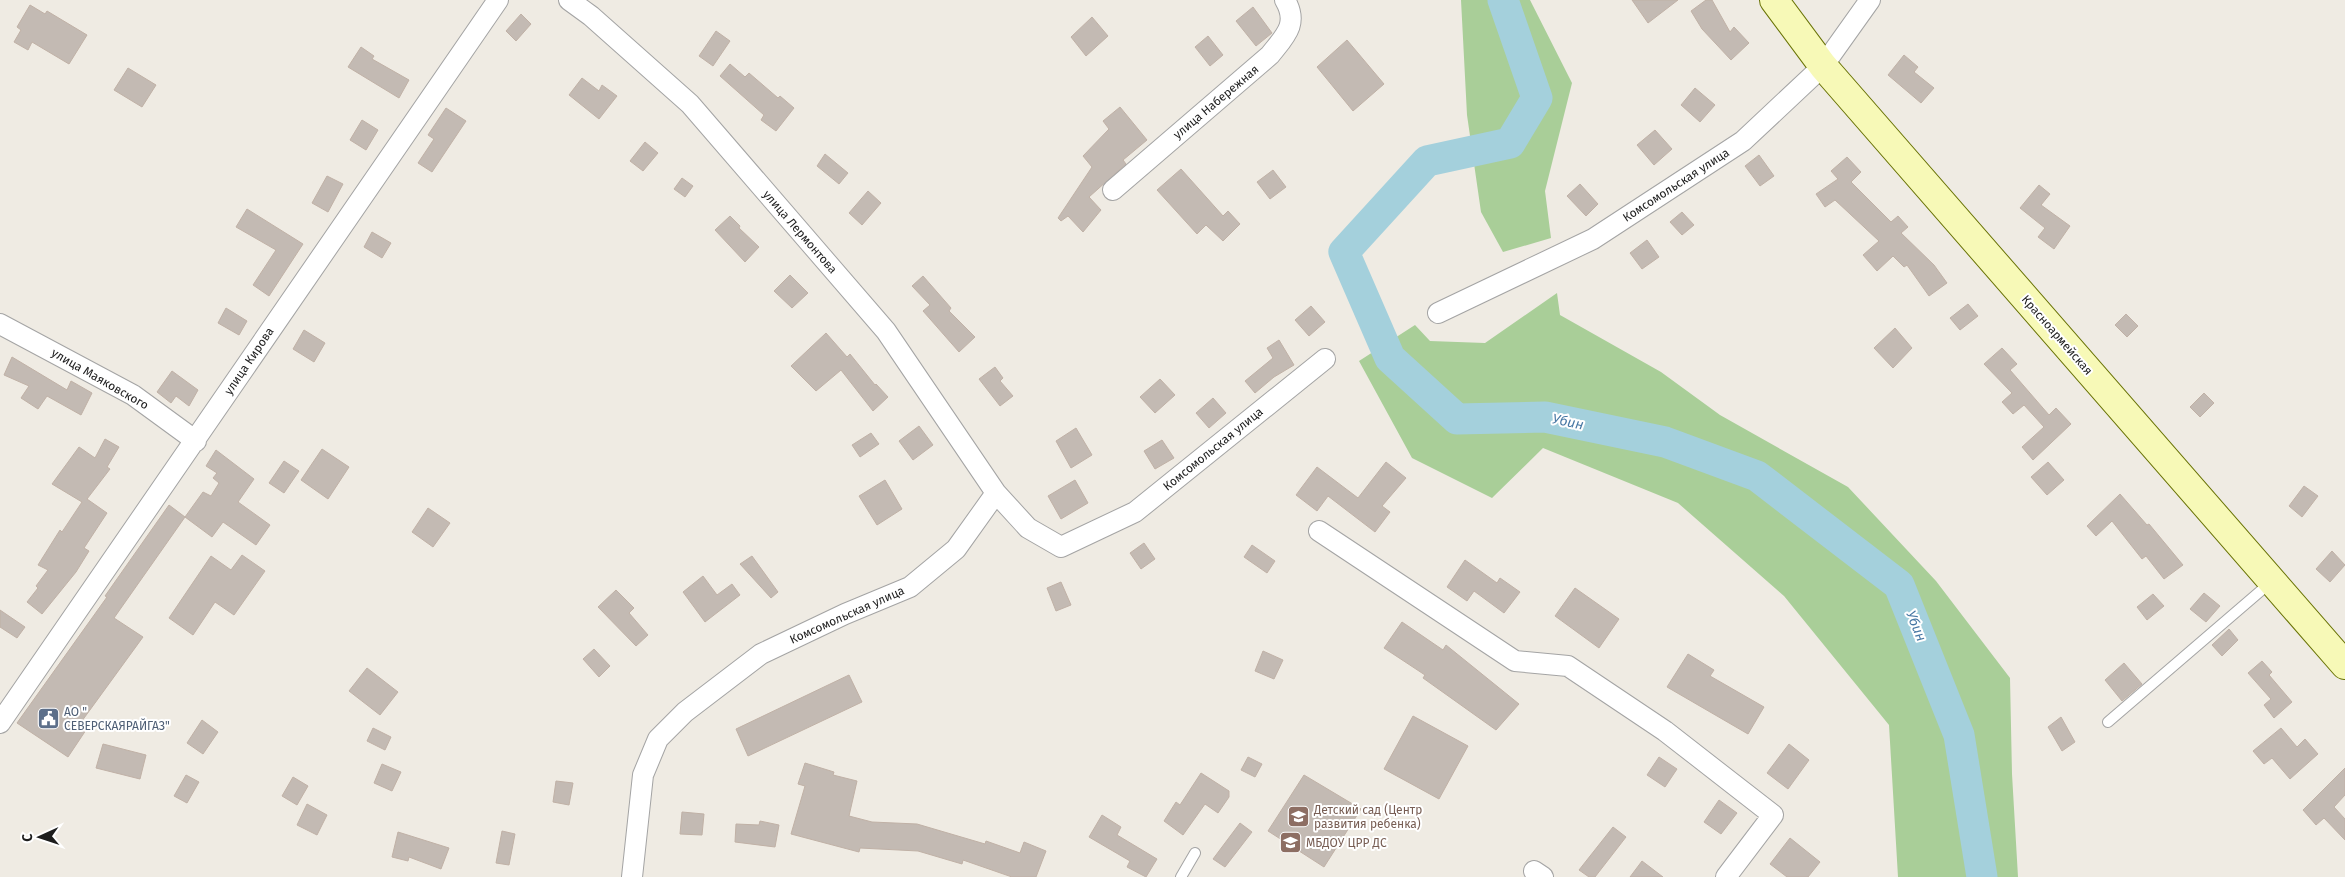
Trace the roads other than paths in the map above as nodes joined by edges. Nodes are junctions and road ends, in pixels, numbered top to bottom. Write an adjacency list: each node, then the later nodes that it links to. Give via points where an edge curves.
1 (498, 0): 11 (street, улица Кирова, via 349,213)
2 (569, 0): 12 (street, улица Лермонтова, via 703,119 886,331)
3 (1285, 0): 7 (street, улица Набережная, via 1290,9 1290,29 1270,56)
4 (1774, 0): 6 (street, Красноармейская)
5 (1870, 0): 6 (street, Комсомольская улица)
6 (1823, 66): 8 (street, Комсомольская улица, via 1743,141 1601,234); 14 (street, Красноармейская)
7 (1113, 190)
8 (1438, 313)
9 (0, 324): 11 (street, улица Маяковского, via 132,396)
10 (1325, 358): 12 (street, Комсомольская улица, via 1135,512 1061,547 1028,528)
11 (196, 441): 17 (street, улица Кирова)
12 (996, 494): 19 (street, Комсомольская улица, via 956,549 910,587 761,654 685,712 658,739 643,775)
13 (1319, 531): 21 (street, via 1516,661 1568,666 1666,731 1774,815)
14 (2272, 581): 15 (street, Красноармейская); 16 (lane)
15 (2345, 665)
16 (2108, 722)
17 (0, 723)
18 (1195, 854): 20 (lane)
19 (632, 877)
20 (1180, 877)
21 (1726, 877)

